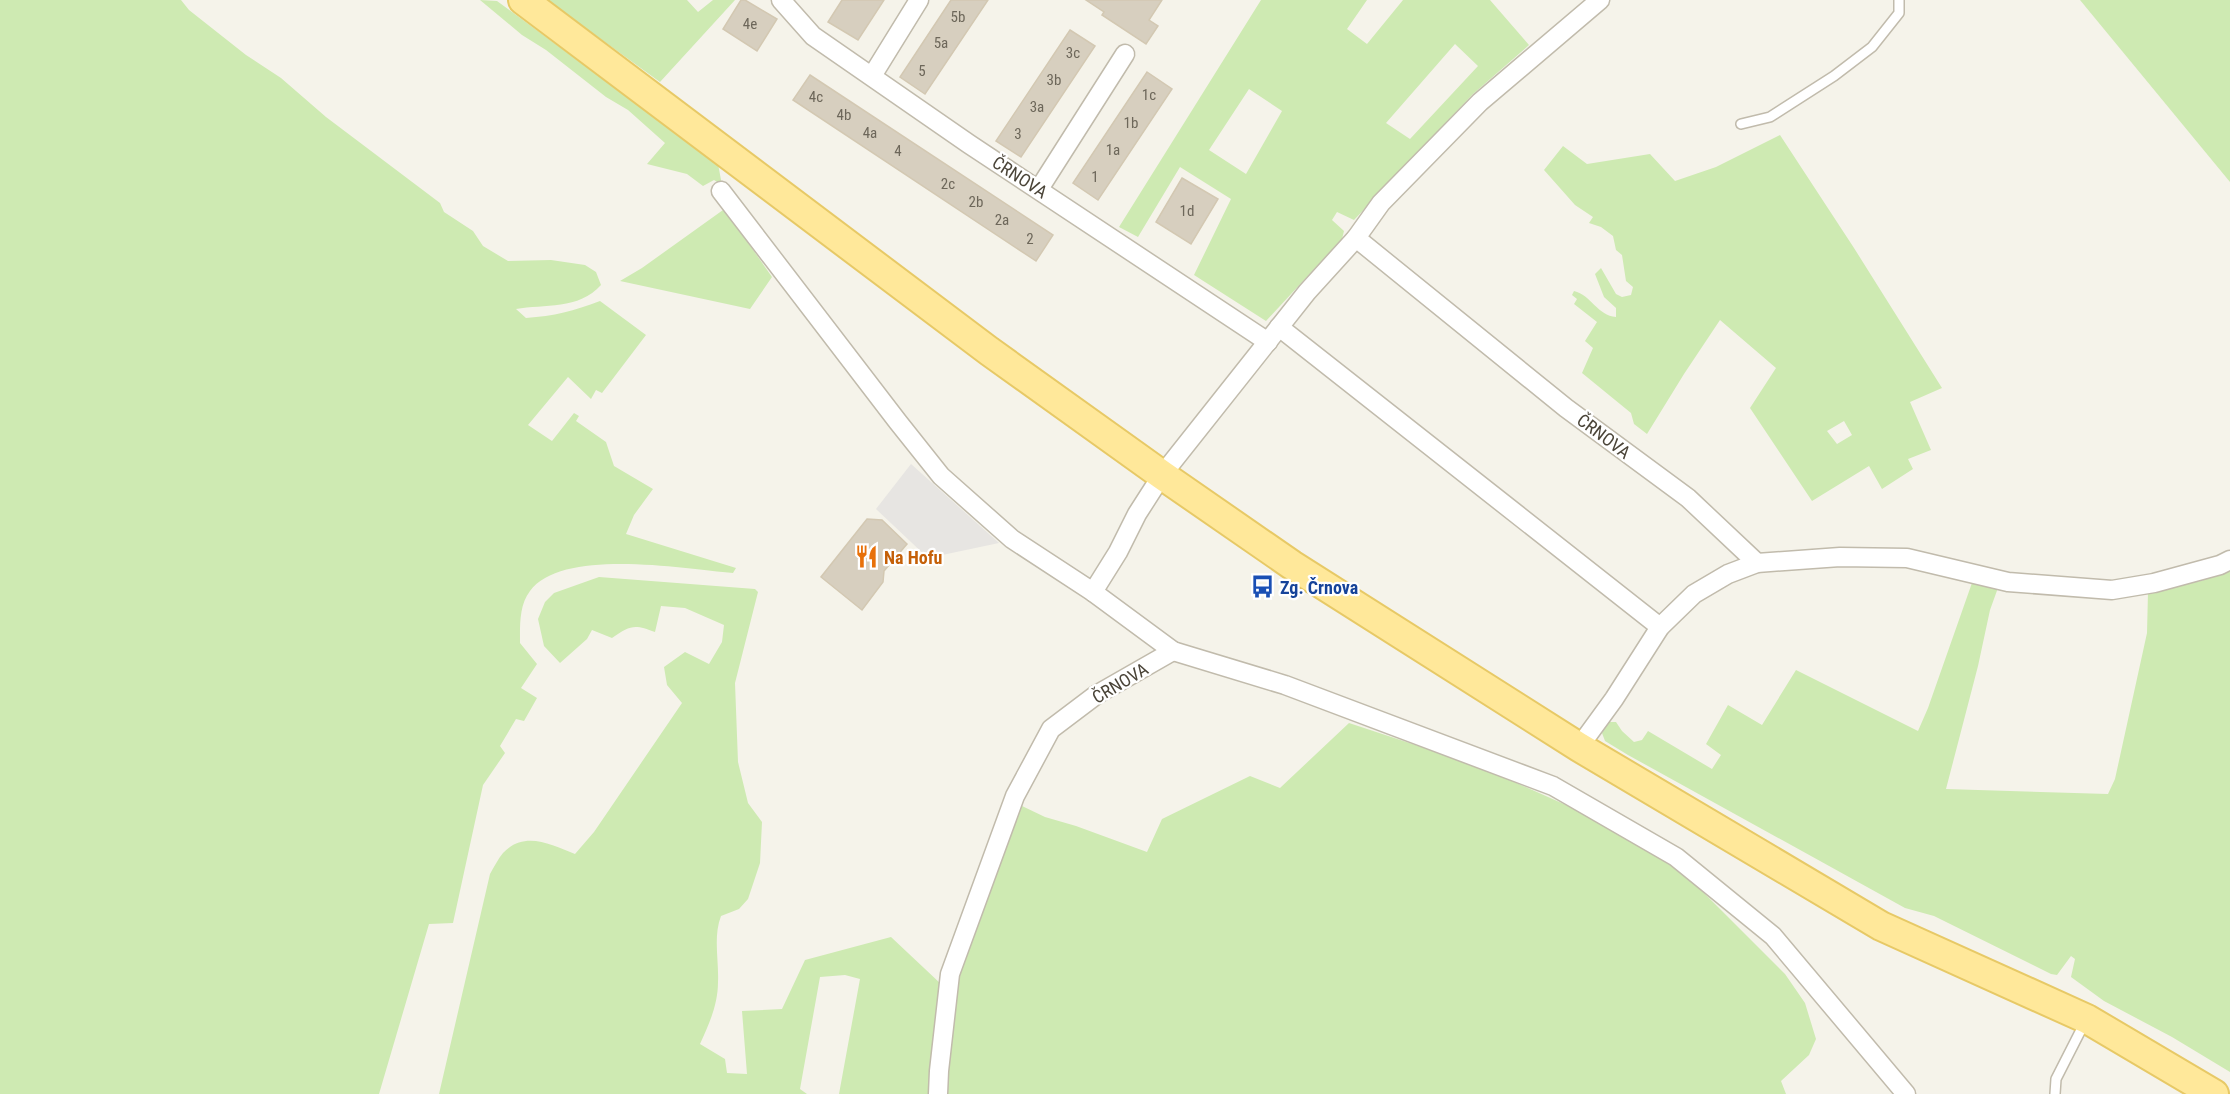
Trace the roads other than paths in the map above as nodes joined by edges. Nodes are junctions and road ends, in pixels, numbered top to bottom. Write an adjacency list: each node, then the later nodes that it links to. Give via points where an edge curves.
1 (523, 0): 13 (main road, via 989,351)
2 (781, 0): 7 (street, ČRNOVA, via 813,36)
3 (919, 0): 7 (street)
4 (1600, 0): 11 (street, via 1480,102 1382,203)
5 (1899, 0): 8 (lane, via 1899,13 1872,47 1770,117)
6 (1125, 54): 9 (street)
7 (872, 76): 9 (street, ČRNOVA)
8 (1741, 124)
9 (1039, 189): 12 (street, ČRNOVA)
10 (721, 191): 16 (street, ČRNOVA, via 941,476 1012,539)
11 (1356, 238): 12 (street); 15 (street, ČRNOVA, via 1566,408 1688,498)
12 (1273, 335): 13 (street); 17 (street, ČRNOVA)
13 (1162, 475): 16 (street); 19 (main road, via 1292,565)
14 (2230, 560): 15 (street, via 2154,584 2112,590 2008,582 1907,558 1840,557)
15 (1757, 563): 17 (street, via 1694,594)
16 (1093, 592): 18 (street, ČRNOVA)
17 (1660, 627): 19 (street)
18 (1173, 651): 21 (street, ČRNOVA, via 1096,695 1051,729 1015,796 951,974); 22 (street, via 1285,685 1553,786 1676,857 1773,936)
19 (1579, 747): 20 (main road, via 1881,926)
20 (2087, 1019): 23 (lane, via 2056,1078); 24 (main road)
21 (938, 1094)
22 (1906, 1094)
23 (2055, 1094)
24 (2214, 1094)

